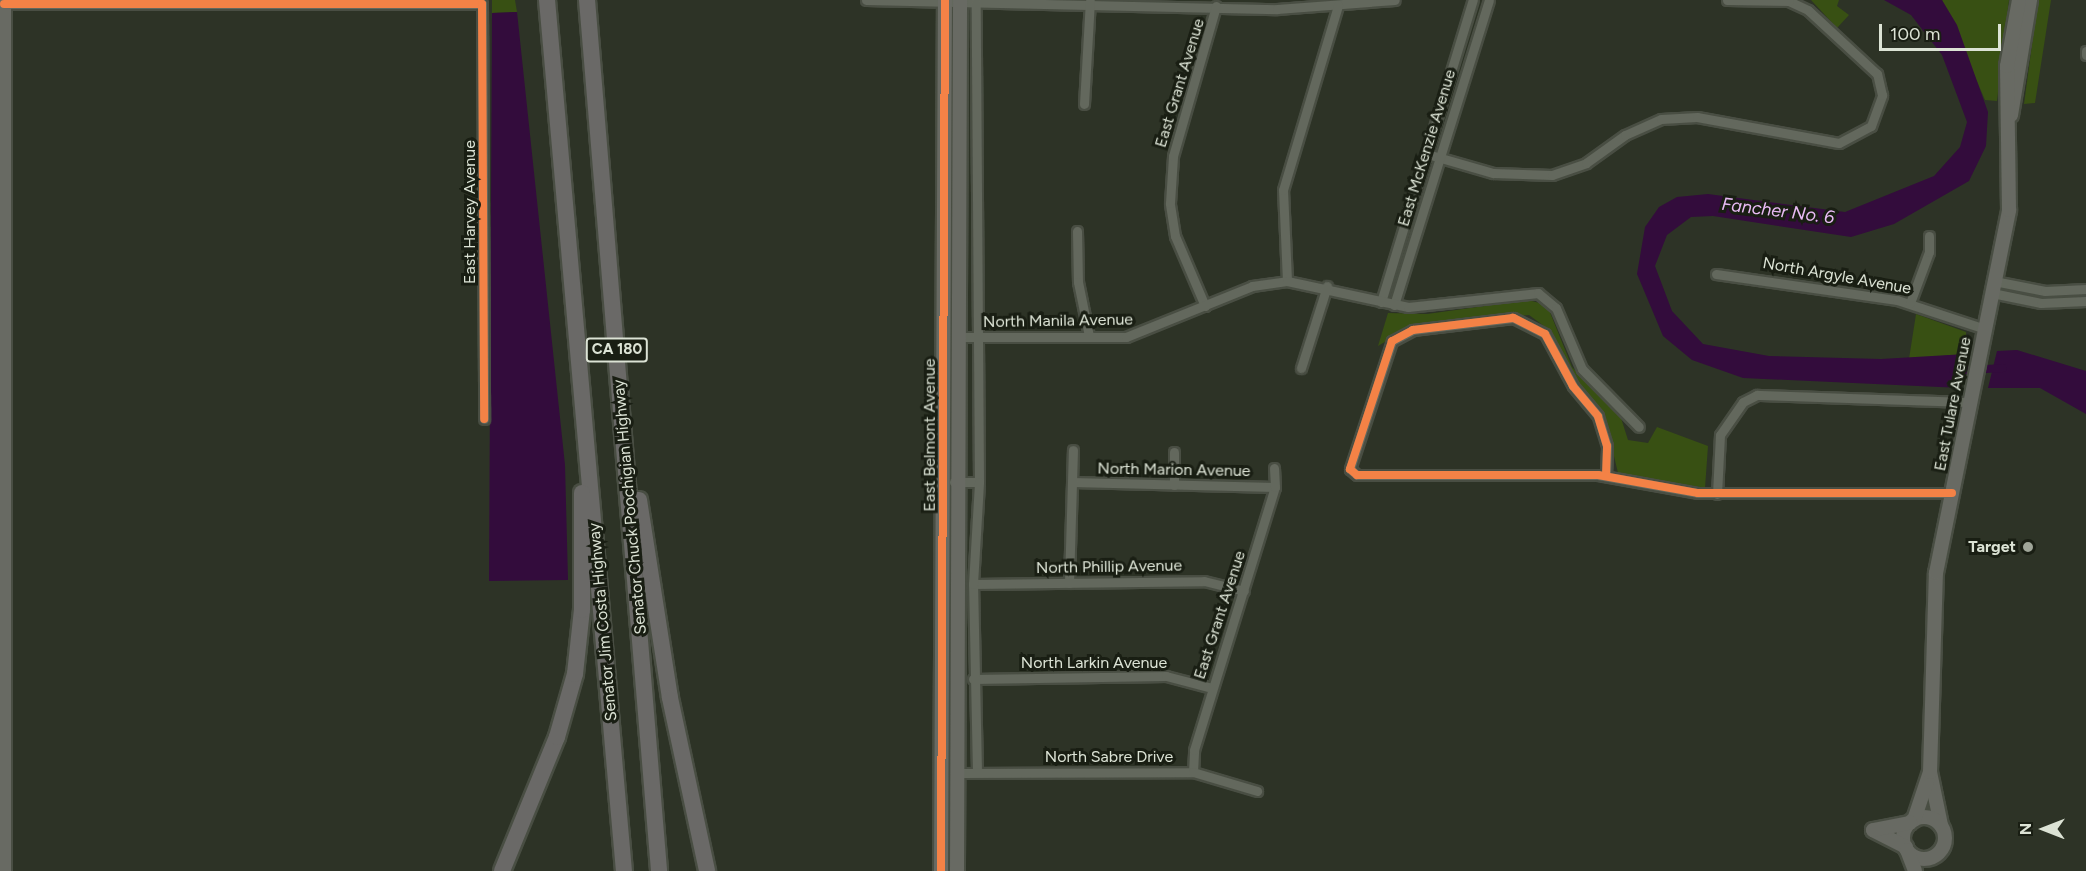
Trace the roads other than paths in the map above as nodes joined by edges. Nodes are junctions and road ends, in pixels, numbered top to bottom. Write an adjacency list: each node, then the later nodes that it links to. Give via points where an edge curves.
1 (547, 0): 41 (highway, CA 180)
2 (587, 0): 39 (highway, Senator Chuck Poochigian Highway / CA 180)
3 (866, 0): 10 (street)
4 (1395, 0): 17 (street)
5 (1473, 0): 21 (street, East McKenzie Avenue)
6 (1489, 0): 22 (street, East McKenzie Avenue)
7 (1727, 0): 22 (street, via 1800,3 1877,74 1882,95 1871,126 1839,143 1697,117 1661,119 1579,167 1552,175 1493,173)
8 (2019, 0): 20 (street, East Tulare Avenue, via 2007,66)
9 (2030, 0): 20 (street, East Tulare Avenue)
10 (945, 1): 11 (street); 49 (street, East Belmont Avenue)
11 (960, 1): 14 (street); 37 (street, East Belmont Avenue)
12 (1090, 1): 14 (street); 15 (street); 19 (street)
13 (4, 2): 43 (street, East Harvey Avenue, via 482,4); 71 (street)
14 (976, 2): 38 (street)
15 (1183, 2): 18 (street)
16 (1277, 4): 17 (street); 18 (street)
17 (1338, 5): 26 (street, via 1283,190)
18 (1216, 6): 34 (street, East Grant Avenue, via 1173,156 1170,203 1175,236)
19 (1084, 104)
20 (2011, 115): 28 (street, East Tulare Avenue, via 2008,210)
21 (1427, 154): 22 (street); 31 (street, East McKenzie Avenue)
22 (1440, 158): 33 (street, East McKenzie Avenue)
23 (1077, 231): 36 (street, via 1078,282)
24 (1929, 236): 32 (street)
25 (1716, 274): 32 (street, North Argyle Avenue)
26 (1287, 281): 27 (street, North Manila Avenue); 34 (street, North Manila Avenue, via 1252,286)
27 (1327, 286): 31 (street, North Manila Avenue); 40 (street)
28 (1993, 287): 29 (street); 30 (street, via 2041,303); 35 (street, East Tulare Avenue)
29 (2086, 289)
30 (2086, 301)
31 (1382, 302): 33 (street, North Manila Avenue)
32 (1910, 303): 35 (street, North Argyle Avenue)
33 (1394, 305): 44 (street, North Manila Avenue, via 1543,294 1556,308 1574,354 1592,383)
34 (1205, 306): 36 (street, North Manila Avenue, via 1137,335)
35 (1985, 329): 42 (street, East Tulare Avenue)
36 (1089, 336): 38 (street, North Manila Avenue)
37 (959, 337): 38 (street, North Manila Avenue); 50 (street, East Belmont Avenue)
38 (976, 337): 51 (street)
39 (618, 366): 74 (highway, Senator Chuck Poochigian Highway / CA 180); 75 (highway, via 670,698)
40 (1301, 368)
41 (581, 372): 72 (highway, via 582,610 575,674 557,737); 73 (highway, Senator Jim Costa Highway / CA 180)
42 (1972, 395): 55 (street, East Tulare Avenue); 56 (street, via 1757,395 1743,402 1720,435)
43 (484, 419)
44 (1639, 427)
45 (1073, 450): 52 (street)
46 (1174, 452): 53 (street)
47 (1274, 468): 54 (street, East Grant Avenue)
48 (1606, 476): 48 (street, via 1357,475 1350,464 1392,341 1413,330 1513,318 1545,334 1573,386 1598,416 1607,446); 56 (street)
49 (943, 482): 50 (street, East Belmont Avenue); 76 (street, East Belmont Avenue)
50 (958, 482): 51 (street, East Belmont Avenue); 65 (street, East Belmont Avenue)
51 (979, 482): 58 (street)
52 (1072, 482): 53 (street, North Marion Avenue); 57 (street)
53 (1174, 485): 54 (street, North Marion Avenue)
54 (1275, 487): 59 (street, East Grant Avenue)
55 (1952, 492): 56 (street); 62 (street, East Tulare Avenue, via 1932,607)
56 (1717, 494)
57 (1069, 583): 58 (street, North Phillip Avenue); 59 (street, North Phillip Avenue, via 1203,581)
58 (974, 584): 60 (street)
59 (1244, 591): 61 (street, East Grant Avenue)
60 (973, 679): 61 (street, North Larkin Avenue, via 1166,676); 63 (street)
61 (1212, 688): 64 (street, East Grant Avenue, via 1194,750)
62 (1930, 771): 67 (street, East Tulare Avenue); 68 (street, East Tulare Avenue)
63 (977, 772): 64 (street, North Sabre Drive); 65 (street, North Sabre Drive)
64 (1193, 772): 66 (street, North Sabre Drive)
65 (958, 773): 77 (street, East Belmont Avenue)
66 (1257, 792)
67 (1912, 822): 68 (street, via 1926,818); 69 (street, East Tulare Avenue); 69 (street, via 1873,830)
68 (1941, 825): 70 (street, East Tulare Avenue, via 1945,840)
69 (1906, 849): 70 (street, via 1919,858); 78 (street)
70 (1938, 856): 79 (street, East Tulare Avenue)
71 (4, 871)
72 (502, 871)
73 (624, 871)
74 (659, 871)
75 (707, 871)
76 (941, 871)
77 (957, 871)
78 (1915, 871)
79 (1931, 871)

